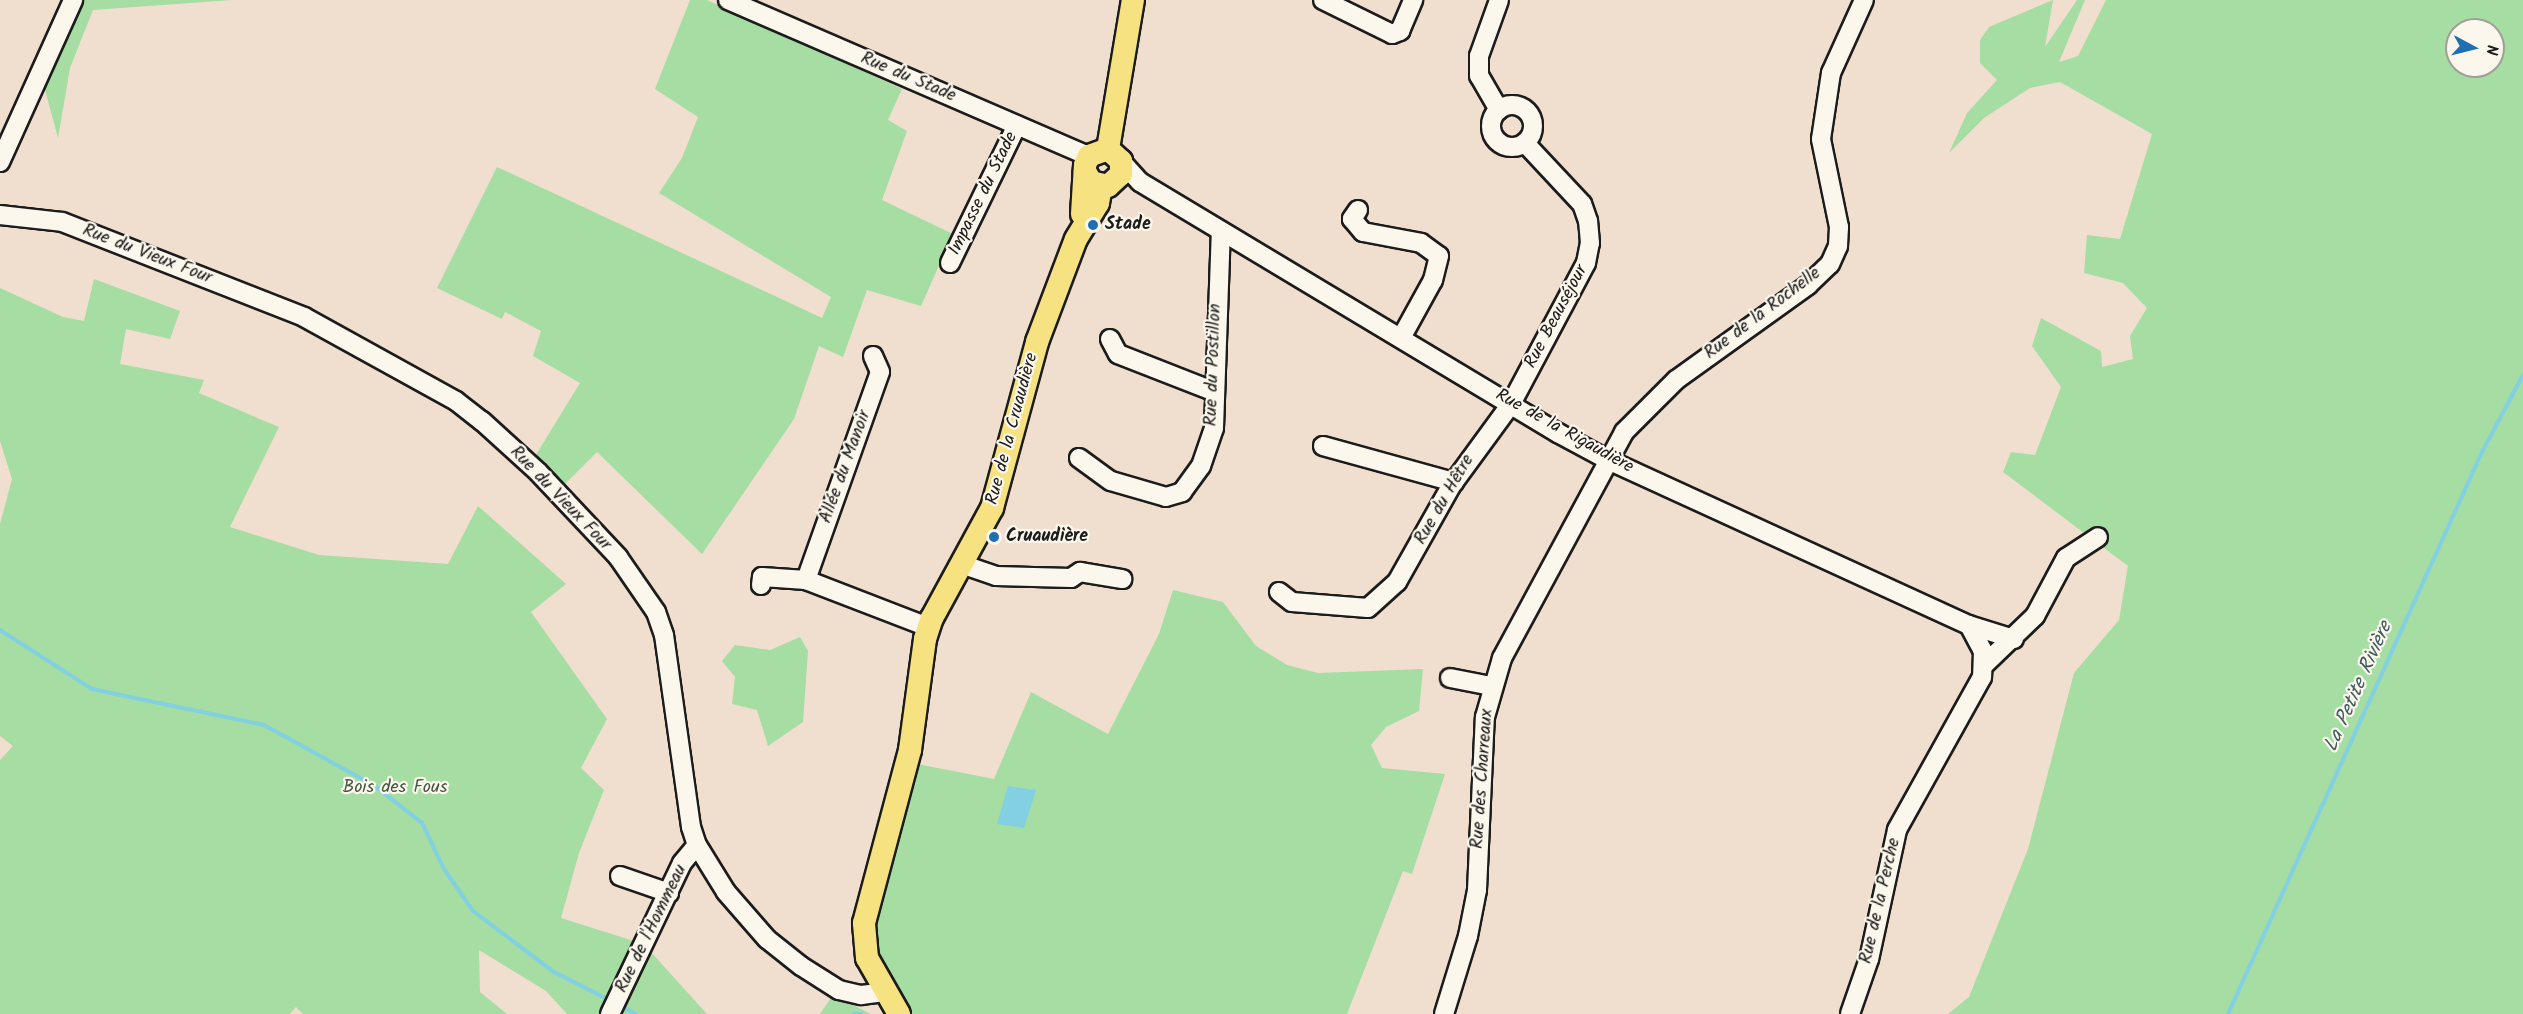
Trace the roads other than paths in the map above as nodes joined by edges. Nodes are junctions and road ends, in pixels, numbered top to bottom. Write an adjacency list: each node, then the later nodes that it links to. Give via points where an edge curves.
1 (73, 0): 12 (street)
2 (728, 0): 8 (street, Rue du Stade)
3 (1133, 0): 13 (main road, Rue de la Cruaudière)
4 (1323, 0): 5 (street, via 1392,34 1400,31)
5 (1413, 0)
6 (1499, 0): 9 (street, via 1479,56 1479,76)
7 (1864, 0): 25 (street, Rue de la Rochelle, via 1831,72 1821,139 1839,227 1838,246 1830,264 1808,285 1676,380 1631,424)
8 (757, 6): 10 (street, Rue du Stade)
9 (1499, 110): 11 (street, via 1491,129 1498,142 1512,147); 11 (street, via 1511,105 1528,113 1533,132)
10 (1017, 125): 13 (street, Rue du Stade); 17 (street, Impasse du Stade)
11 (1525, 143): 22 (street, Rue Beauséjour, via 1581,204 1590,243 1586,263)
12 (0, 162)
13 (1103, 167): 16 (street, Rue de la Rigaudière, via 1140,182); 28 (main road, Rue de la Cruaudière, via 1098,203 1076,239 1037,342 992,508)
14 (1358, 210): 18 (street, via 1352,219 1363,232 1421,243 1440,259 1433,280)
15 (0, 215): 39 (street, Rue du Vieux Four, via 62,222 304,317 410,374 482,421 538,472 618,557 656,612 664,635)
16 (1221, 231): 18 (street, Rue de la Rigaudière); 21 (street, Rue du Postillon)
17 (950, 263)
18 (1401, 338): 22 (street, Rue de la Rigaudière)
19 (1110, 339): 21 (street, via 1118,354)
20 (873, 356): 30 (street, Allée du Manoir, via 880,372)
21 (1215, 392): 24 (street, Rue du Postillon, via 1214,428 1201,466 1182,492 1166,497 1111,482)
22 (1511, 404): 25 (street, Rue de la Rigaudière); 26 (street, Rue du Hêtre)
23 (1323, 446): 26 (street)
24 (1079, 458)
25 (1606, 459): 33 (street, Rue de la Rigaudière); 38 (street, Rue des Charreaux)
26 (1454, 482): 32 (street, Rue du Hêtre, via 1397,582 1368,608 1292,602)
27 (2098, 537): 35 (street, via 2066,558 2035,616)
28 (964, 565): 29 (street, via 996,576 1071,578 1080,572); 34 (main road, Rue de la Cruaudière)
29 (1122, 579)
30 (806, 580): 31 (street, via 762,577); 34 (street)
31 (761, 585)
32 (1279, 592)
33 (1969, 625): 35 (street, Rue de la Rigaudière); 36 (street, via 1978,638)
34 (928, 627): 42 (main road, Rue de la Cruaudière, via 910,750 864,923 867,958)
35 (2014, 639): 36 (street)
36 (1984, 665): 46 (street, Rue de la Perche, via 1977,690 1897,830 1869,959)
37 (1450, 678): 38 (street)
38 (1491, 686): 45 (street, Rue des Charreaux, via 1482,747 1477,890 1468,936)
39 (697, 845): 41 (street, Rue de l'Hommeau, via 682,863); 42 (street, Rue du Vieux Four, via 726,892 767,939 801,966 839,990 861,995)
40 (620, 876): 41 (street)
41 (669, 893): 43 (street, Rue de l'Hommeau)
42 (885, 992): 44 (main road, Rue de la Cruaudière)
43 (609, 1014)
44 (899, 1014)
45 (1444, 1014)
46 (1850, 1014)

